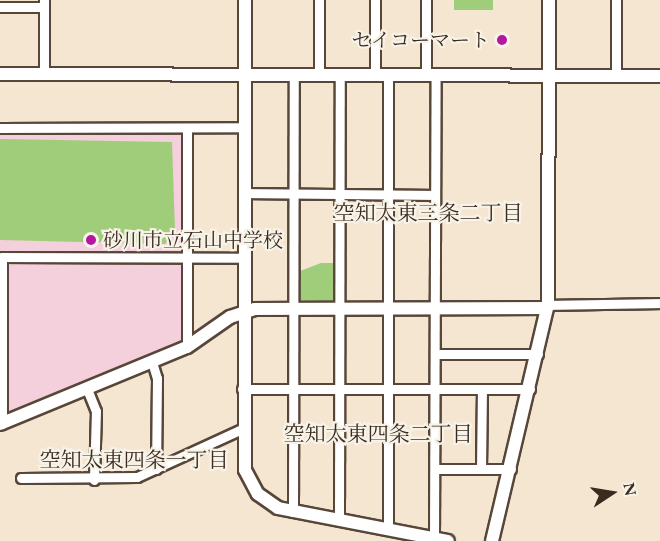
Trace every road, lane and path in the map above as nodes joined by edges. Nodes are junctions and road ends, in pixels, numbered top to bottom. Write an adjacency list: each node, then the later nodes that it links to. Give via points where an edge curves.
1 (244, 0): 11 (street)
2 (319, 0): 13 (street)
3 (375, 0): 15 (street)
4 (426, 0): 16 (street)
5 (549, 0): 17 (street)
6 (616, 0): 18 (street)
7 (44, 3): 8 (street); 10 (street)
8 (0, 7)
9 (0, 74): 10 (street)
10 (44, 75): 11 (street)
11 (244, 75): 12 (street); 20 (street)
12 (294, 75): 13 (street); 25 (street)
13 (319, 75): 14 (street)
14 (340, 75): 15 (street); 26 (street)
15 (381, 75): 16 (street); 24 (street)
16 (431, 76): 17 (street); 27 (street)
17 (549, 76): 18 (street); 31 (street)
18 (616, 76): 19 (street)
19 (660, 76)
20 (243, 127): 22 (street); 23 (street)
21 (0, 128): 22 (street)
22 (187, 128): 28 (street)
23 (243, 193): 25 (street); 29 (street)
24 (387, 194): 26 (street); 27 (street); 34 (street)
25 (293, 195): 26 (street); 32 (street)
26 (340, 195): 33 (street)
27 (435, 195): 35 (street)
28 (188, 258): 29 (street); 37 (street, via 2,257); 38 (street)
29 (243, 258): 36 (street)
30 (660, 303): 31 (street)
31 (548, 306): 35 (street); 40 (street)
32 (294, 308): 33 (street); 36 (street); 44 (street)
33 (339, 308): 34 (street); 45 (street)
34 (387, 308): 35 (street); 46 (street)
35 (435, 308): 39 (street)
36 (242, 312): 38 (street); 43 (street)
37 (1, 318): 50 (street)
38 (187, 347): 41 (street)
39 (435, 354): 40 (street); 49 (street)
40 (538, 354): 48 (street)
41 (152, 362): 42 (street); 52 (street, via 157,378)
42 (87, 388): 50 (street); 57 (street, via 96,411)
43 (242, 389): 44 (street); 51 (street)
44 (293, 389): 45 (street); 58 (street)
45 (339, 389): 46 (street); 59 (street)
46 (387, 389): 49 (street); 60 (street)
47 (482, 389): 48 (street); 49 (street); 54 (street)
48 (530, 389): 55 (street)
49 (435, 390): 53 (street)
50 (1, 424)
51 (242, 429): 52 (street); 58 (street, via 242,456 251,483 269,503)
52 (156, 469): 57 (street, via 137,477)
53 (435, 469): 54 (street); 61 (street)
54 (481, 469): 55 (street)
55 (511, 469): 63 (street)
56 (21, 478): 57 (street)
57 (94, 480)
58 (292, 512): 59 (street)
59 (339, 520): 60 (street)
60 (388, 530): 61 (street)
61 (434, 538): 62 (street)
62 (448, 541)
63 (492, 541)

